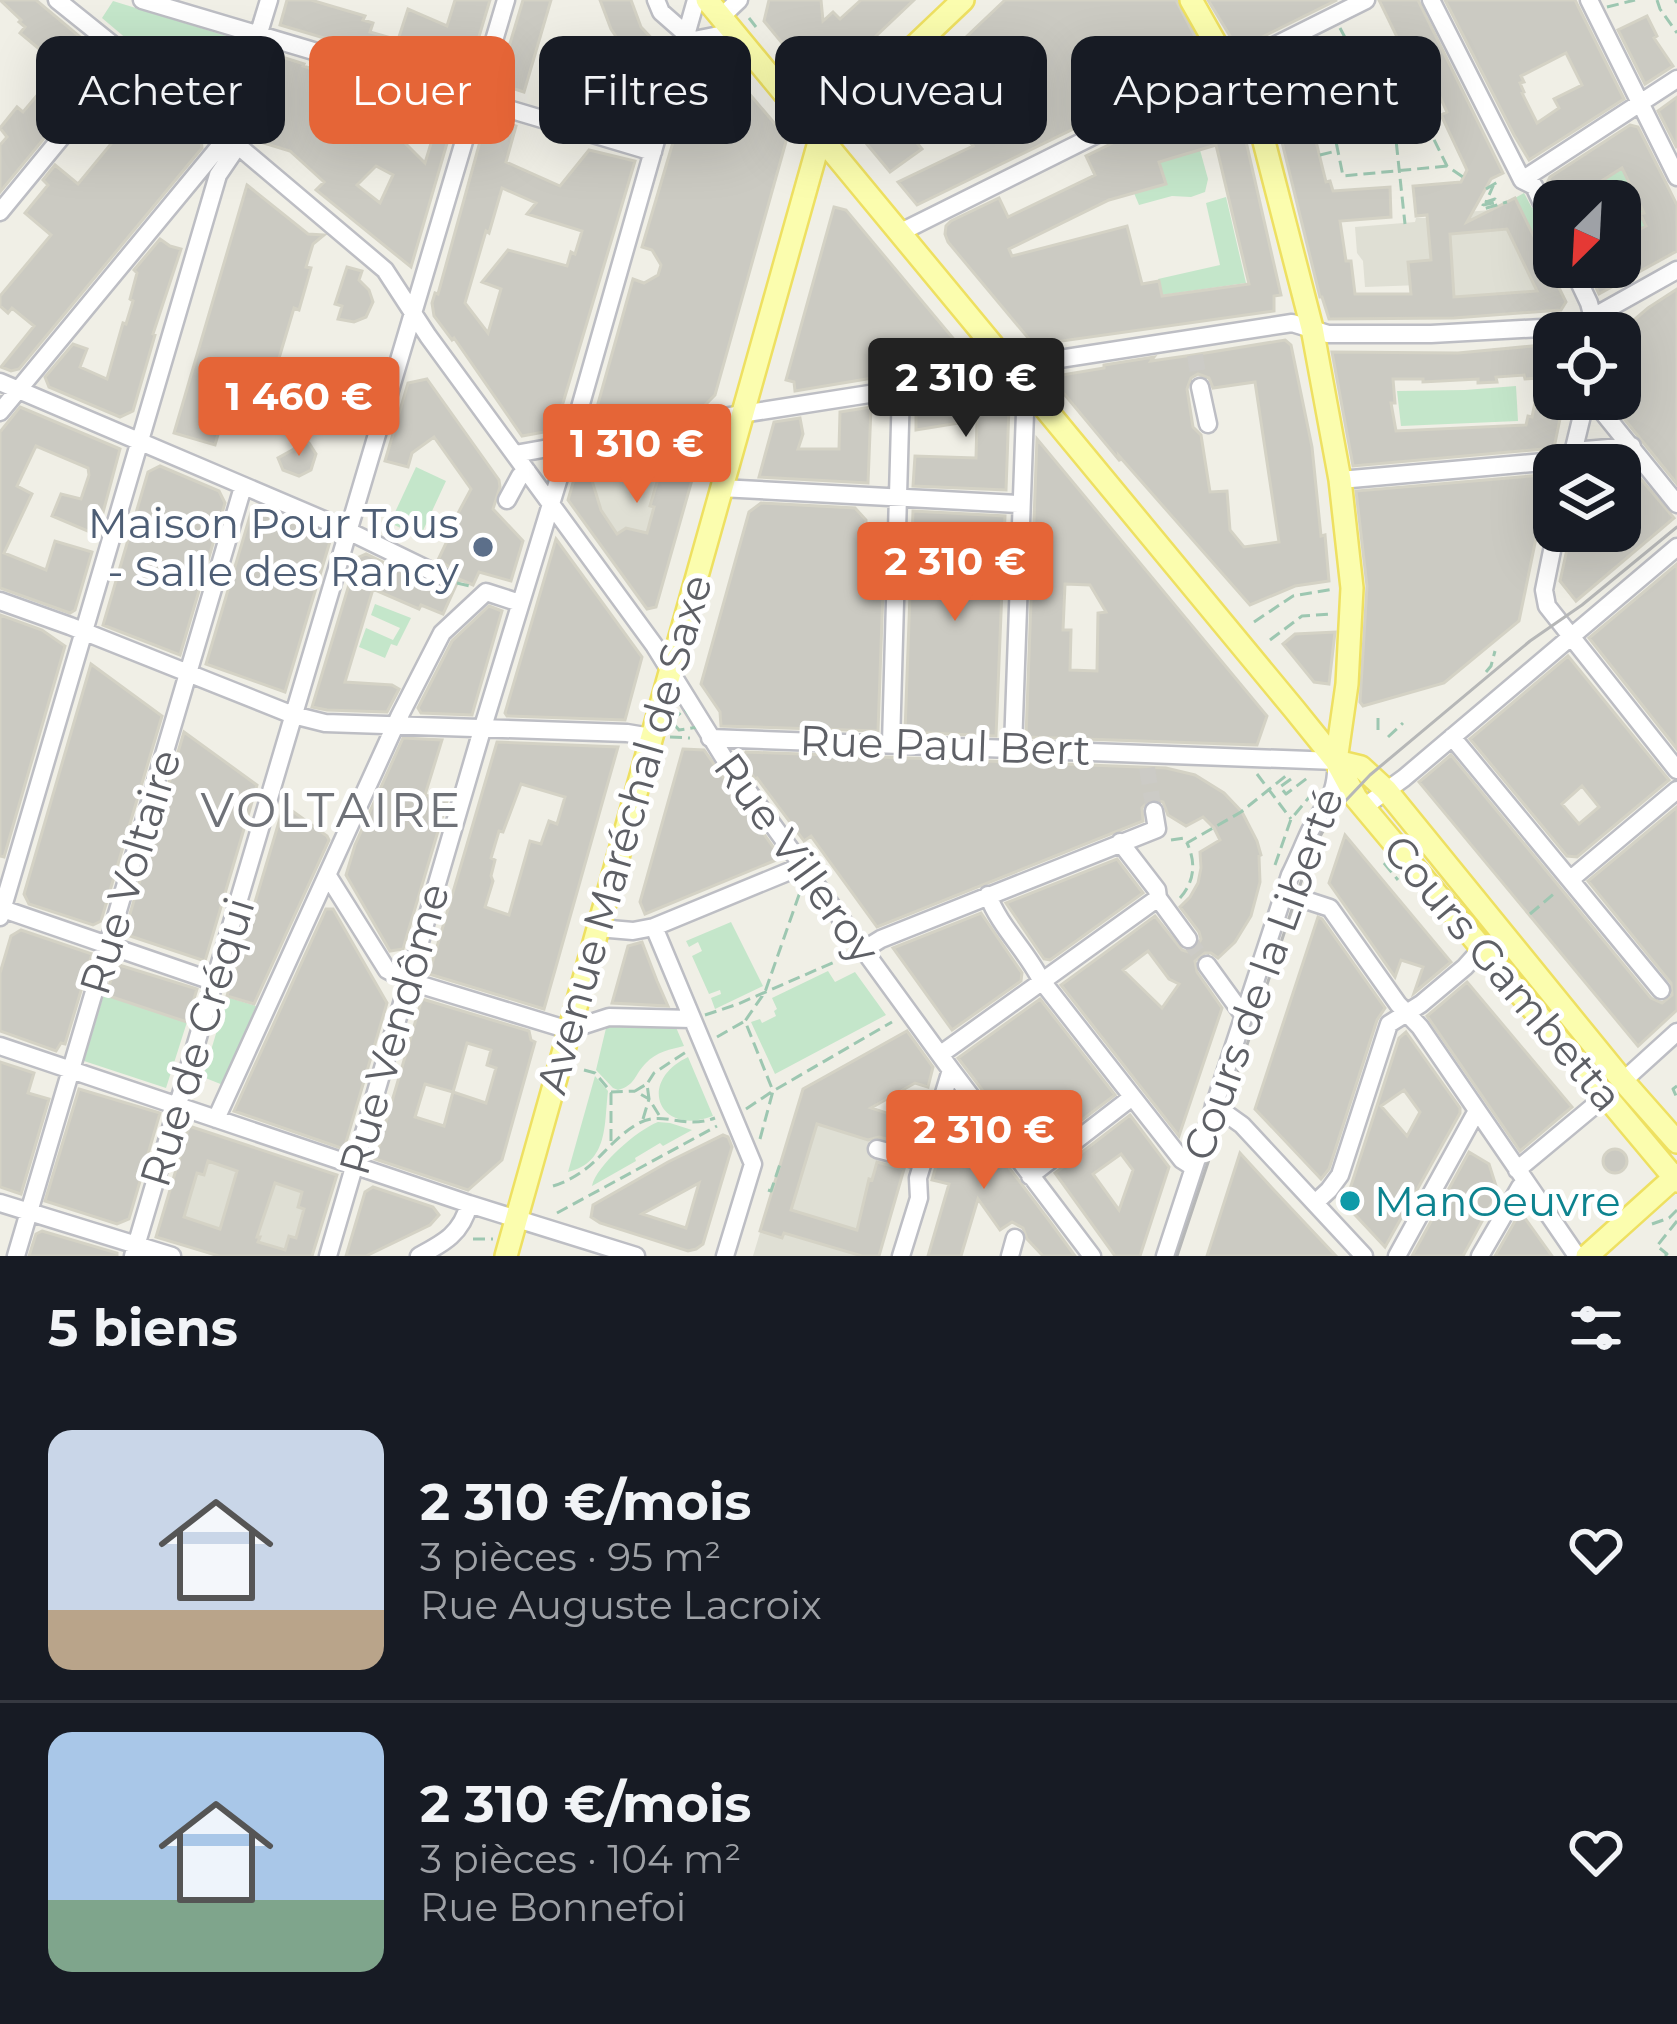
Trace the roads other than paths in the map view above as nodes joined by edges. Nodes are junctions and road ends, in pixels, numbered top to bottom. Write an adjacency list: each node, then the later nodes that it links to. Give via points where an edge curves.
1 (57, 0): 15 (street, Rue Villeroy)
2 (142, 0): 14 (street)
3 (269, 0): 14 (street)
4 (506, 0): 16 (street, Rue de Créqui)
5 (656, 0): 17 (street)
6 (696, 0): 18 (street, Rue Vendôme)
7 (739, 0): 13 (street)
8 (963, 0): 20 (main road)
9 (1191, 0): 21 (main road)
10 (1366, 0): 22 (street)
11 (1432, 0): 39 (street)
12 (1591, 5): 26 (street)
13 (734, 19): 19 (street); 24 (main road, Cours Gambetta)
14 (258, 34): 23 (street); 36 (street, via 232,121)
15 (103, 36)
16 (495, 36)
17 (683, 36)
18 (686, 36)
19 (690, 36)
20 (925, 36)
21 (1212, 36)
22 (1294, 36)
23 (309, 49)
24 (775, 74)
25 (1677, 79): 26 (street)
26 (1640, 104): 38 (street); 39 (street)
27 (515, 111): 37 (street)
28 (56, 144): 43 (street)
29 (230, 144): 36 (street, Rue Villeroy)
30 (464, 144): 47 (street, Rue de Créqui)
31 (654, 144): 37 (street, Rue Vendôme)
32 (818, 144): 58 (main road, Avenue Maréchal de Saxe)
33 (828, 144): 44 (main road, Cours Gambetta)
34 (1078, 144): 44 (street)
35 (1265, 144): 48 (main road)
36 (235, 148): 40 (street, via 219,147); 42 (street); 47 (street, Rue Villeroy, via 370,256)
37 (652, 152): 62 (street, Rue Vendôme)
38 (1677, 177)
39 (1515, 178): 41 (street)
40 (192, 180): 42 (street); 55 (street)
41 (1533, 187)
42 (214, 190): 61 (street)
43 (0, 212)
44 (901, 232): 52 (main road, Cours Gambetta)
45 (1677, 270): 46 (street)
46 (1614, 312)
47 (414, 315): 64 (street, Rue Villeroy); 76 (street, Rue de Créqui)
48 (1312, 328): 49 (street); 50 (street, via 1292,323); 68 (main road)
49 (1533, 328)
50 (1203, 337): 51 (street); 52 (street)
51 (1196, 355)
52 (1019, 377): 56 (street); 74 (street); 94 (main road, Cours Gambetta)
53 (0, 382): 55 (street)
54 (1200, 387): 60 (street)
55 (18, 389): 57 (street); 61 (street)
56 (901, 389): 58 (street); 71 (street)
57 (0, 412)
58 (741, 414): 62 (street); 70 (main road, Avenue Maréchal de Saxe)
59 (1608, 420): 63 (street)
60 (1208, 424)
61 (141, 442): 69 (street); 82 (street)
62 (569, 444): 64 (street); 73 (street, Rue Vendôme)
63 (1630, 444)
64 (515, 454): 67 (street, Rue Villeroy)
65 (1641, 458): 75 (street)
66 (1533, 463): 68 (street)
67 (527, 471): 72 (street); 73 (street, Rue Villeroy)
68 (1340, 480): 94 (main road, via 1352,588)
69 (243, 487): 76 (street); 85 (street, Rue Voltaire)
70 (720, 488): 71 (street); 84 (main road, Avenue Maréchal de Saxe)
71 (896, 499): 74 (street); 92 (street, via 902,609)
72 (507, 500)
73 (550, 503): 81 (street, Rue Vendôme); 84 (street, Rue Villeroy)
74 (1020, 504): 93 (street)
75 (1677, 504)
76 (349, 530): 79 (street); 86 (street, Rue de Créqui)
77 (1677, 547): 83 (street)
78 (1552, 552): 83 (street, via 1547,606)
79 (441, 576)
80 (0, 602): 82 (street)
81 (520, 603): 87 (street, via 486,592 442,633); 88 (street, Rue Vendôme)
82 (83, 632): 85 (street); 107 (street)
83 (1570, 637): 90 (street); 95 (street)
84 (670, 669): 89 (main road, Avenue Maréchal de Saxe); 91 (street, Rue Villeroy)
85 (188, 674): 86 (street); 111 (street, Rue Voltaire)
86 (293, 715): 87 (street); 116 (street, Rue de Créqui)
87 (395, 727): 88 (street); 102 (street)
88 (482, 730): 89 (street); 117 (street, Rue Vendôme)
89 (651, 737): 109 (main road, Avenue Maréchal de Saxe)
90 (1452, 737): 96 (street); 103 (street)
91 (710, 738): 92 (street, Rue Paul Bert); 101 (street, Rue Villeroy)
92 (891, 743): 93 (street, Rue Paul Bert)
93 (1013, 747): 94 (street, Rue Paul Bert, via 1146,760)
94 (1336, 761): 96 (main road, Cours Gambetta, via 1361,767); 98 (main road, Cours Gambetta); 104 (street, Cours de la Liberté, via 1332,798)
95 (1677, 770)
96 (1386, 790): 98 (street); 127 (main road, Cours Gambetta)
97 (1677, 790): 103 (street)
98 (1364, 807): 112 (main road, Cours Gambetta)
99 (1154, 812): 100 (street, via 1156,830)
100 (1120, 842): 105 (street); 106 (street)
101 (802, 866): 108 (street); 113 (street, Rue Villeroy)
102 (328, 876): 117 (street, via 387,970); 132 (street)
103 (1570, 880): 118 (street)
104 (1284, 893): 119 (street, via 1330,908); 120 (street, Cours de la Liberté)
105 (988, 895): 113 (street); 115 (street)
106 (1167, 904): 110 (street); 115 (street)
107 (1, 911): 111 (street)
108 (655, 927): 109 (street); 121 (street)
109 (598, 928): 122 (main road, Avenue Maréchal de Saxe)
110 (1188, 939)
111 (108, 945): 116 (street); 126 (street, Rue Voltaire)
112 (1482, 948): 119 (street); 127 (main road, Cours Gambetta)
113 (863, 950): 125 (street, Rue Villeroy)
114 (1208, 965): 120 (street)
115 (1041, 980): 125 (street); 128 (street)
116 (215, 982): 130 (street, Rue de Créqui)
117 (408, 982): 122 (street); 136 (street, Rue Vendôme)
118 (1661, 990)
119 (1406, 1012): 131 (street); 142 (street, via 1389,1024 1340,1174)
120 (1244, 1016): 129 (street, Cours de la Liberté)
121 (692, 1019): 122 (street, via 609,1017); 153 (street, via 753,1164)
122 (569, 1030): 145 (main road, Avenue Maréchal de Saxe)
123 (1677, 1032): 127 (street)
124 (0, 1046): 126 (street)
125 (946, 1062): 135 (street); 138 (street, Rue Villeroy)
126 (70, 1070): 130 (street); 144 (street, Rue Voltaire)
127 (1615, 1088): 133 (main road, Cours Gambetta); 139 (street); 140 (main road, Cours Gambetta)
128 (1131, 1098): 137 (street); 138 (street)
129 (1214, 1105): 137 (street, Cours de la Liberté); 142 (street)
130 (178, 1106): 132 (street); 147 (street, Rue de Créqui)
131 (1478, 1113): 139 (street); 158 (street)
132 (216, 1119): 136 (street)
133 (1677, 1142)
134 (878, 1149): 135 (street)
135 (922, 1161): 154 (street)
136 (355, 1166): 143 (street); 150 (street, Rue Vendôme)
137 (1193, 1167): 156 (street, Cours de la Liberté)
138 (1030, 1176): 155 (street, Rue Villeroy)
139 (1521, 1176): 159 (street); 160 (street)
140 (1676, 1178): 161 (main road)
141 (0, 1203): 144 (street)
142 (1316, 1203): 157 (street)
143 (468, 1209): 145 (street); 151 (street, via 453,1238)
144 (29, 1212): 147 (street); 148 (street, Rue Voltaire)
145 (517, 1218): 146 (main road, Avenue Maréchal de Saxe); 152 (street)
146 (501, 1247)
147 (134, 1251): 149 (street)
148 (16, 1256)
149 (172, 1256)
150 (328, 1256)
151 (419, 1256)
152 (636, 1256)
153 (725, 1256)
154 (902, 1256)
155 (1092, 1256)
156 (1165, 1256)
157 (1364, 1256)
158 (1397, 1256)
159 (1480, 1256)
160 (1577, 1256)
161 (1587, 1256)

